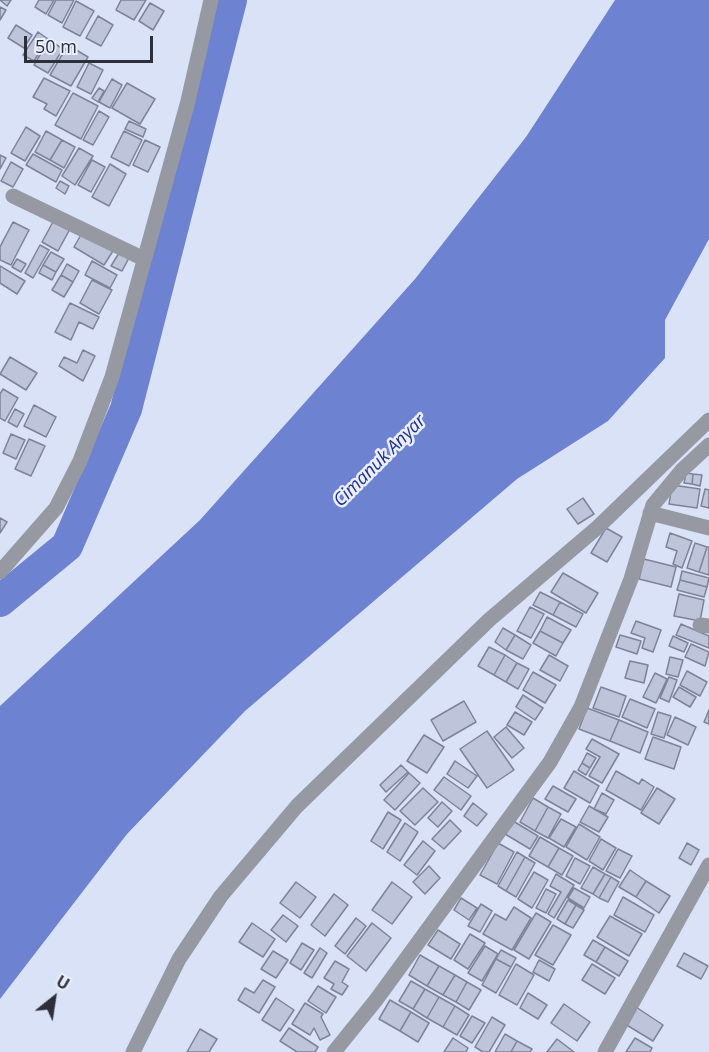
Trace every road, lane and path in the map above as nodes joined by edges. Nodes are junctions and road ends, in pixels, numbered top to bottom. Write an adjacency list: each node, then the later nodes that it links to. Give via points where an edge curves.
1 (211, 0): 3 (street, via 188,101)
2 (13, 196): 3 (street)
3 (144, 259): 8 (street, via 112,377 72,479 56,508)
4 (709, 420): 10 (street, via 598,527 489,620 297,806 215,905 179,959)
5 (709, 445): 6 (street, via 656,499)
6 (650, 513): 7 (street); 11 (street, via 631,579 581,707 550,762)
7 (709, 528)
8 (0, 572)
9 (709, 865): 12 (street)
10 (133, 1052)
11 (334, 1052)
12 (605, 1052)

